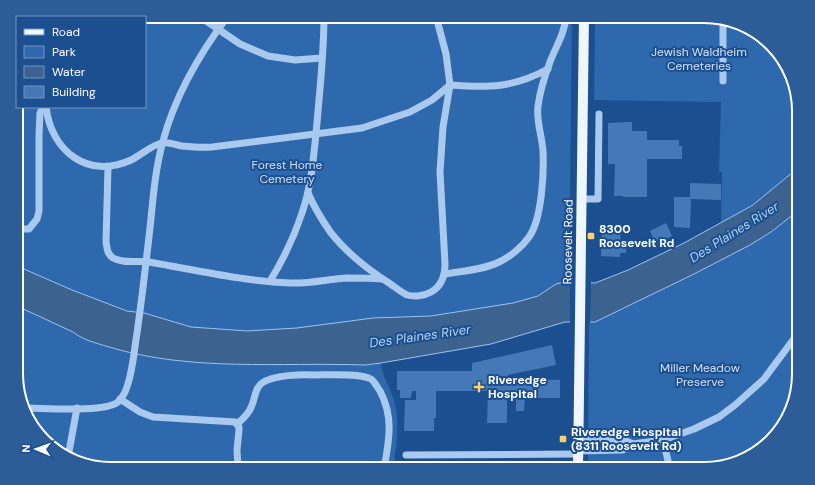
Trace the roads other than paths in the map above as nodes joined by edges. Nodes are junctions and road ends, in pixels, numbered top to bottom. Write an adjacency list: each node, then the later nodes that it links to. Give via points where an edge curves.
1 (211, 23): 8 (lane)
2 (223, 23): 8 (lane)
3 (324, 23): 9 (lane)
4 (438, 23): 12 (lane, via 446,54)
5 (565, 23): 10 (lane)
6 (584, 23): 20 (main road, Roosevelt Road)
7 (723, 25): 11 (lane)
8 (219, 28): 9 (lane, via 240,44 268,56 296,60); 17 (lane, via 187,79)
9 (322, 58): 16 (lane)
10 (548, 69): 12 (lane, via 529,79 507,85); 23 (lane, via 538,106 543,164 539,206 533,230 521,247 499,262)
11 (723, 80)
12 (450, 85): 16 (lane, via 432,100 400,116 362,128); 23 (lane, via 443,127 440,172)
13 (44, 108): 21 (lane, via 40,113 39,211 37,219 29,229)
14 (45, 108): 18 (lane, via 52,132 70,155 84,164)
15 (599, 114): 20 (lane, via 598,199)
16 (316, 134): 17 (lane, via 205,148); 19 (lane)
17 (162, 142): 18 (lane, via 131,161); 22 (lane, via 154,186)
18 (108, 167): 22 (lane, via 108,253 123,262)
19 (308, 193): 24 (lane, via 322,220 341,244 367,269); 25 (lane, via 292,240)
20 (582, 199): 31 (main road, Roosevelt Road)
21 (23, 229)
22 (146, 262): 25 (lane, via 236,278); 27 (lane, via 132,366 128,385)
23 (445, 274): 24 (lane, via 437,288 421,296 407,295)
24 (383, 280): 25 (lane, via 347,278 303,283)
25 (270, 281)
26 (792, 341): 32 (lane, via 764,379 735,405 719,417)
27 (120, 399): 29 (lane, via 114,405); 30 (lane, via 153,417 231,421)
28 (30, 408): 29 (lane)
29 (77, 408): 34 (lane)
30 (238, 424): 37 (lane); 38 (lane, via 252,406 262,382 307,374 360,376 376,384 387,411 390,426)
31 (578, 439): 33 (lane, via 624,440); 35 (main road, Roosevelt Road)
32 (663, 440): 33 (lane); 40 (lane)
33 (633, 444): 35 (lane, via 623,450)
34 (69, 451)
35 (578, 453): 36 (lane); 39 (main road, Roosevelt Road)
36 (406, 454)
37 (238, 462)
38 (385, 462)
39 (578, 462)
40 (668, 462)

